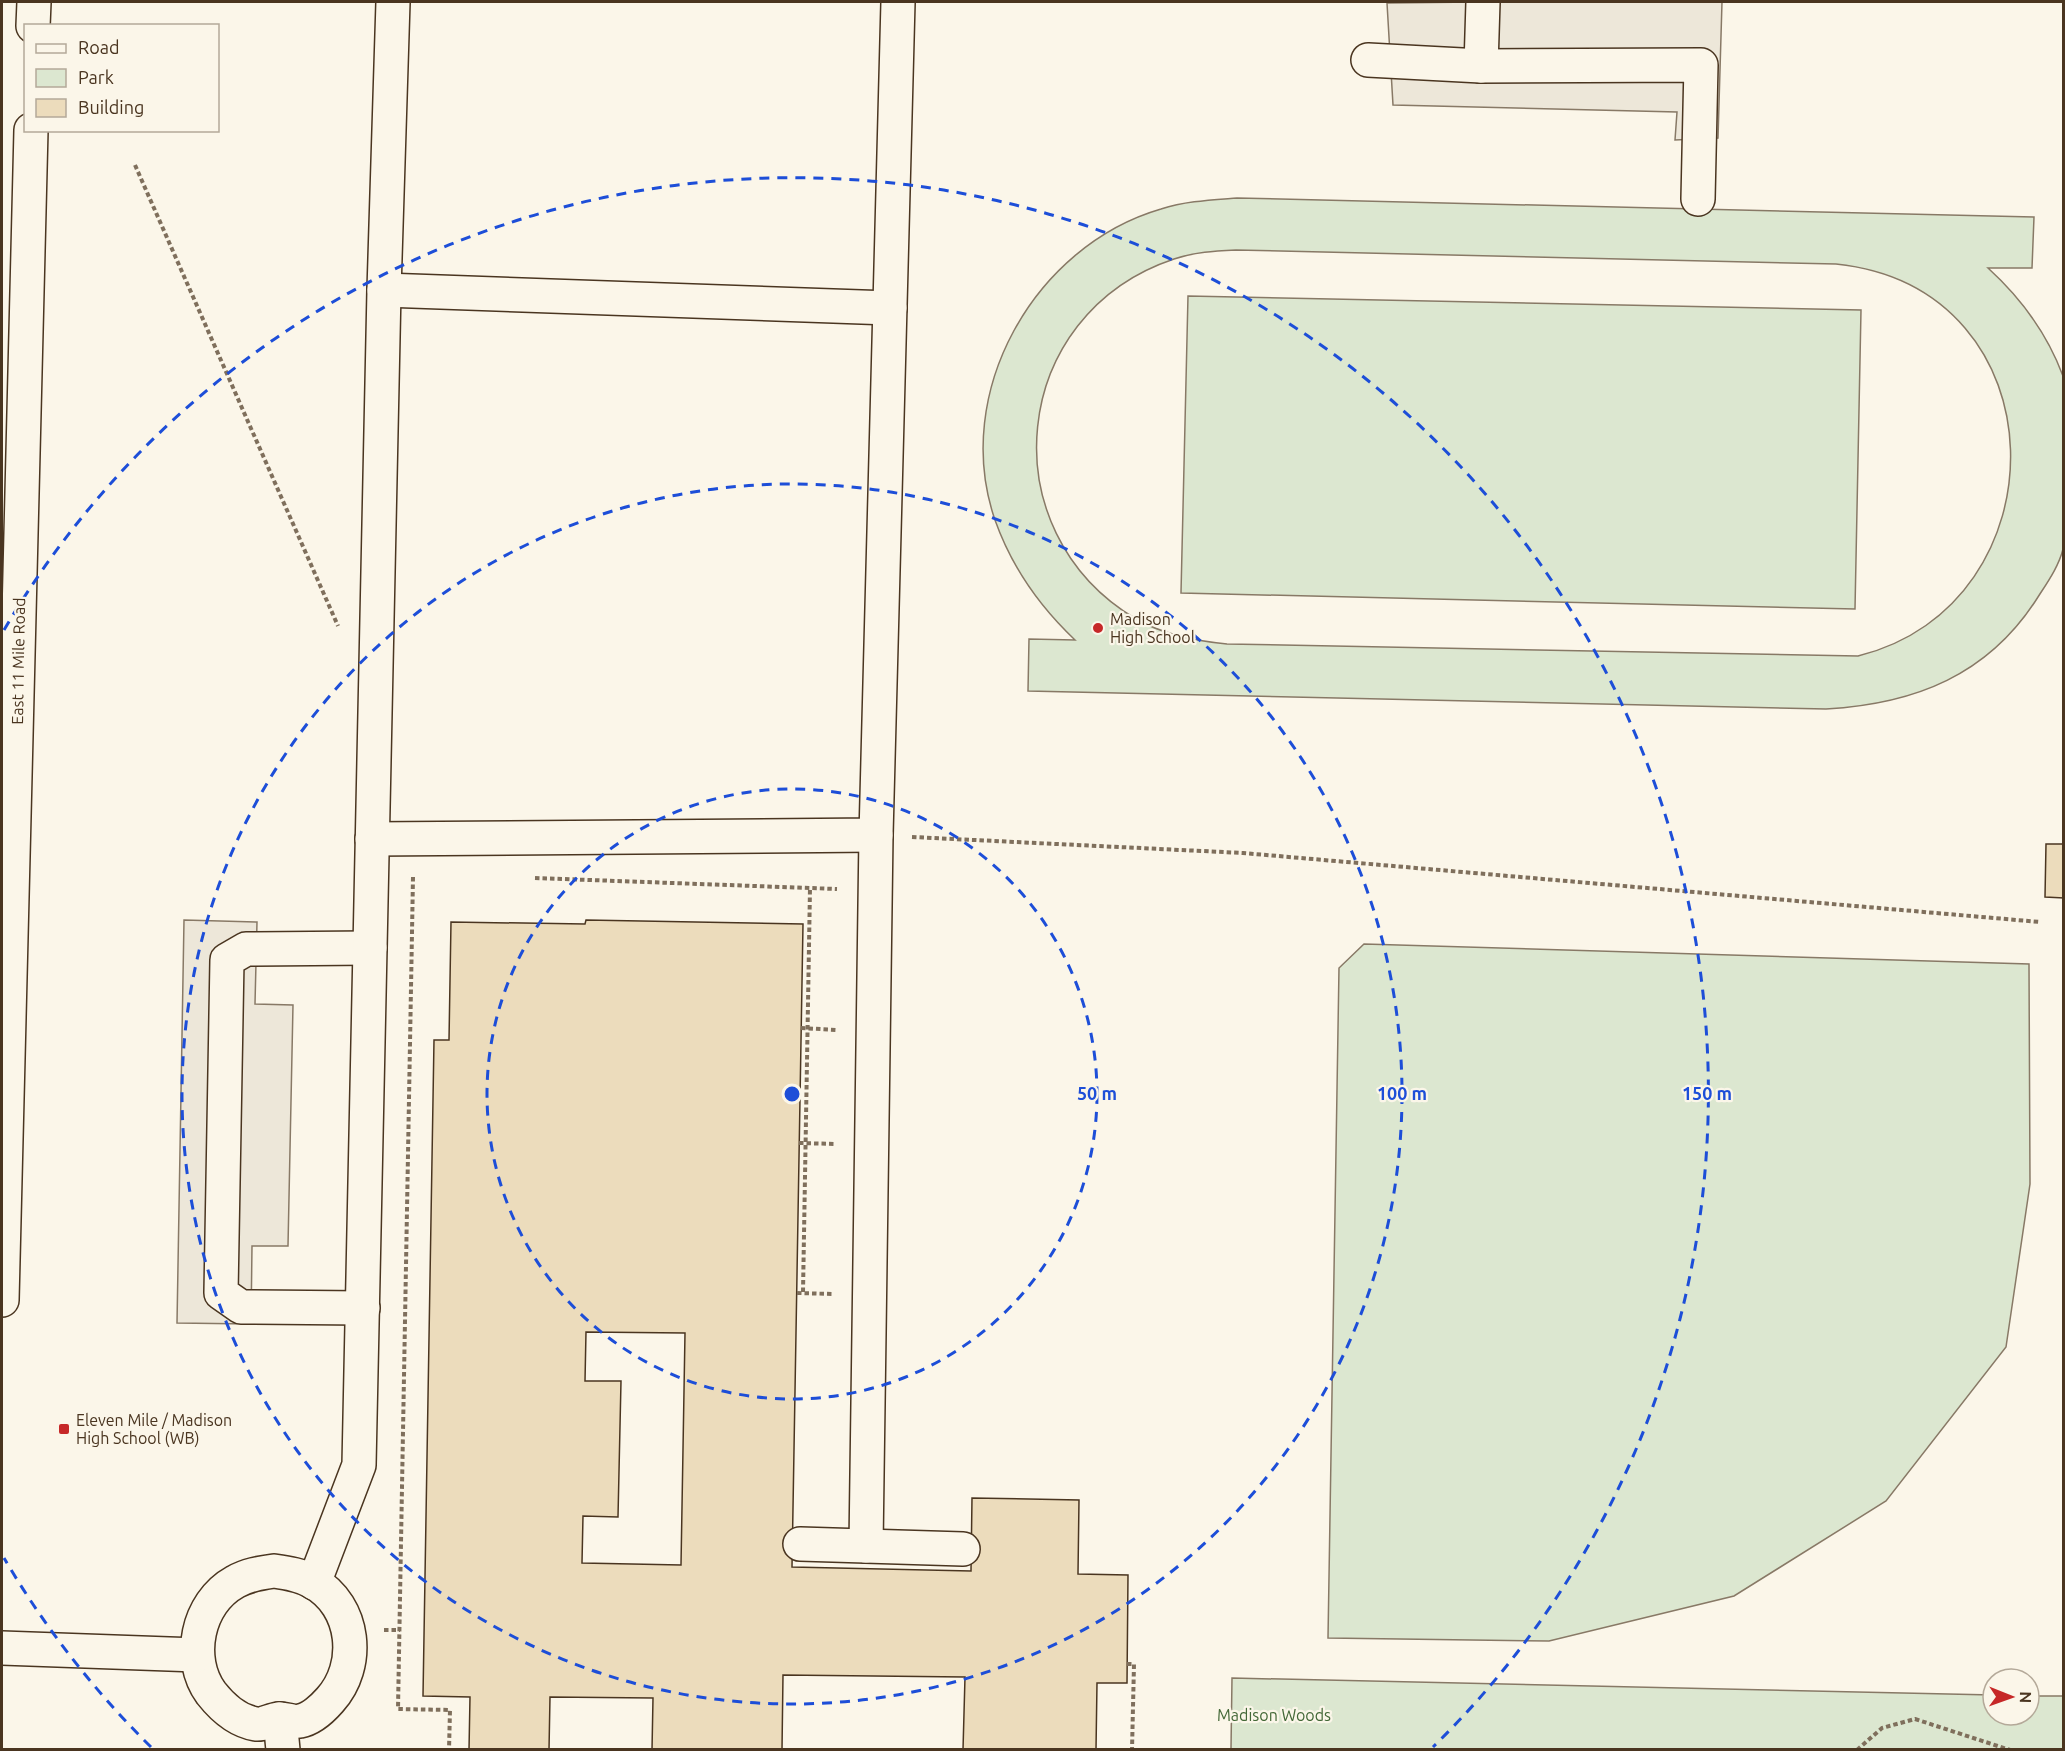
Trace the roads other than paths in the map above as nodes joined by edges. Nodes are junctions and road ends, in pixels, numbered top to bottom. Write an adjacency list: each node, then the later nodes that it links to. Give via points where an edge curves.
1 (34, 2): 5 (main road)
2 (393, 2): 10 (main road)
3 (898, 2): 11 (main road)
4 (1483, 2): 7 (main road)
5 (33, 24)
6 (1368, 60): 7 (main road)
7 (1481, 66): 9 (main road, via 1701,65)
8 (31, 132): 12 (main road, East 11 Mile Road)
9 (1698, 199)
10 (384, 290): 11 (main road); 14 (main road)
11 (890, 308): 13 (main road)
12 (11, 514): 16 (main road, East 11 Mile Road)
13 (876, 835): 14 (main road); 20 (main road)
14 (372, 838): 15 (main road)
15 (370, 948): 18 (main road); 18 (main road, via 246,949 227,960 221,1293 241,1307)
16 (4, 1082): 17 (main road, East 11 Mile Road)
17 (2, 1300)
18 (363, 1308): 22 (main road, via 359,1465)
19 (800, 1544): 20 (main road)
20 (866, 1546): 21 (main road)
21 (963, 1549)
22 (314, 1583): 24 (main road, via 295,1574 274,1571 253,1574 233,1583 217,1596 205,1614 198,1634); 25 (main road, via 333,1599 346,1620 351,1644 348,1668 338,1691 322,1709)
23 (2, 1648): 24 (main road)
24 (197, 1655): 25 (main road, via 201,1674 223,1707 239,1718)
25 (281, 1734)

